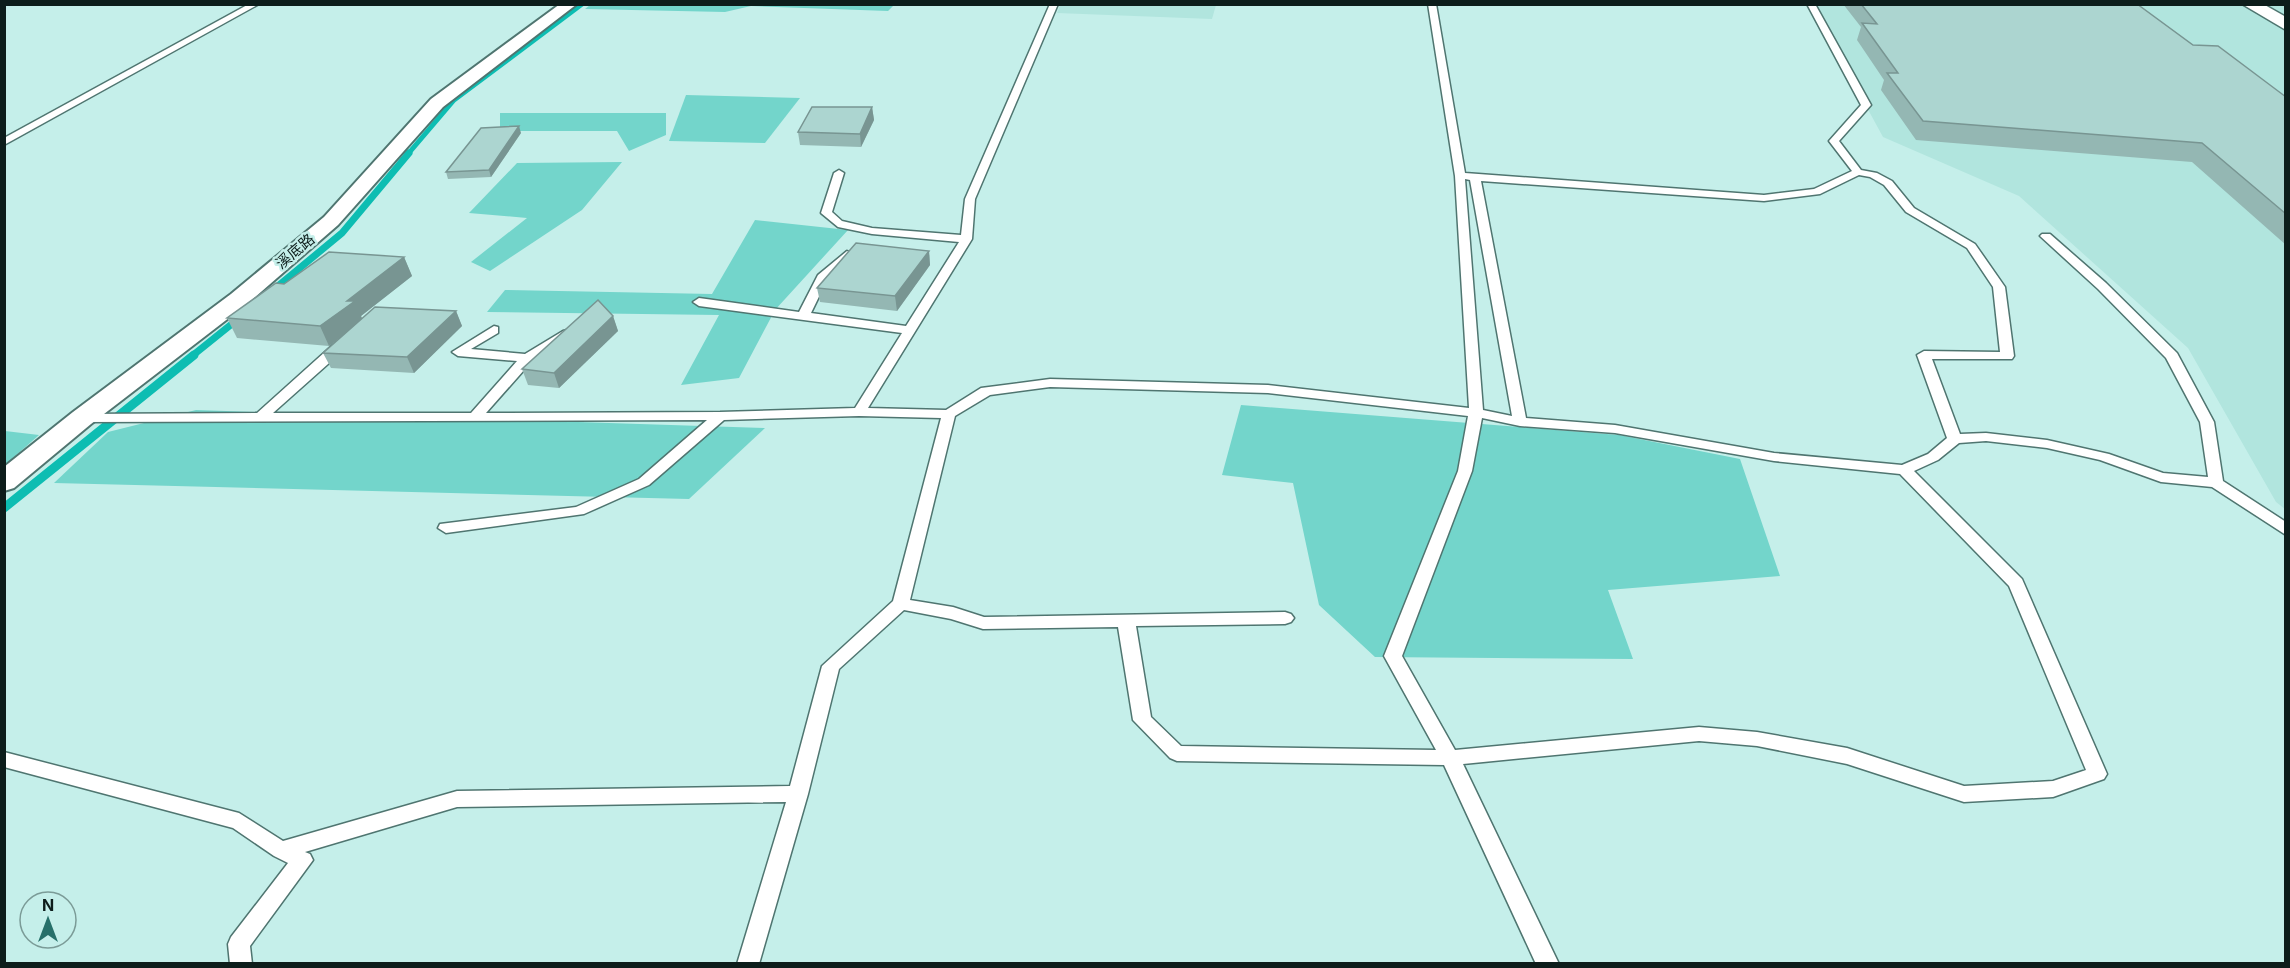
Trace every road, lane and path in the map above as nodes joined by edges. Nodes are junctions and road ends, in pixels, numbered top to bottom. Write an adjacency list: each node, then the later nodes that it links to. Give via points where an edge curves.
1 (256, 4): 8 (lane)
2 (570, 4): 28 (street, 溪底路, via 437,103 331,220 239,299)
3 (1054, 4): 14 (lane, via 970,199)
4 (1432, 4): 11 (lane)
5 (1811, 4): 9 (lane, via 1866,105 1834,141)
6 (2250, 4): 7 (street)
7 (2286, 25)
8 (4, 142)
9 (1858, 172): 12 (lane, via 1816,192 1764,198); 31 (lane, via 1888,183 1910,210 1971,246 1999,287 2007,356 1924,355)
10 (839, 173): 14 (lane, via 826,213 838,224)
11 (1460, 176): 12 (lane); 24 (lane)
12 (1476, 178): 30 (lane)
13 (2046, 236): 34 (lane, via 2172,357 2206,422)
14 (966, 239): 20 (lane)
15 (847, 254): 17 (lane, via 822,278)
16 (699, 302): 17 (lane)
17 (803, 316): 20 (lane)
18 (579, 327): 22 (lane)
19 (494, 330): 22 (lane, via 458,352)
20 (910, 330): 23 (lane)
21 (350, 338): 27 (lane)
22 (527, 358): 29 (lane)
23 (859, 412): 25 (lane); 26 (lane)
24 (1476, 412): 25 (lane, via 1268,389 1050,383 986,391); 30 (lane); 40 (lane, via 1465,471 1393,656)
25 (949, 414): 37 (lane)
26 (720, 416): 29 (lane); 35 (lane, via 644,482 579,511)
27 (261, 417): 28 (lane); 29 (lane)
28 (82, 418): 33 (street, 溪底路)
29 (474, 418)
30 (1520, 422): 32 (lane, via 1615,429 1774,458)
31 (1955, 439): 32 (lane, via 1933,457); 34 (lane, via 1986,437 2047,444 2161,477)
32 (1904, 470): 40 (lane, via 2016,583 2097,774 2053,789 1964,794 1847,756 1757,739 1699,734)
33 (4, 482)
34 (2216, 483): 36 (lane)
35 (446, 528)
36 (2286, 530)
37 (901, 604): 39 (lane, via 983,622); 42 (lane, via 831,666)
38 (1285, 618): 39 (lane)
39 (1126, 620): 40 (lane, via 1142,720 1177,753)
40 (1450, 758): 46 (lane)
41 (4, 759): 43 (lane, via 239,821)
42 (798, 794): 43 (lane, via 457,799); 45 (lane)
43 (281, 850): 44 (lane, via 303,860 239,944)
44 (241, 963)
45 (748, 963)
46 (1548, 963)

